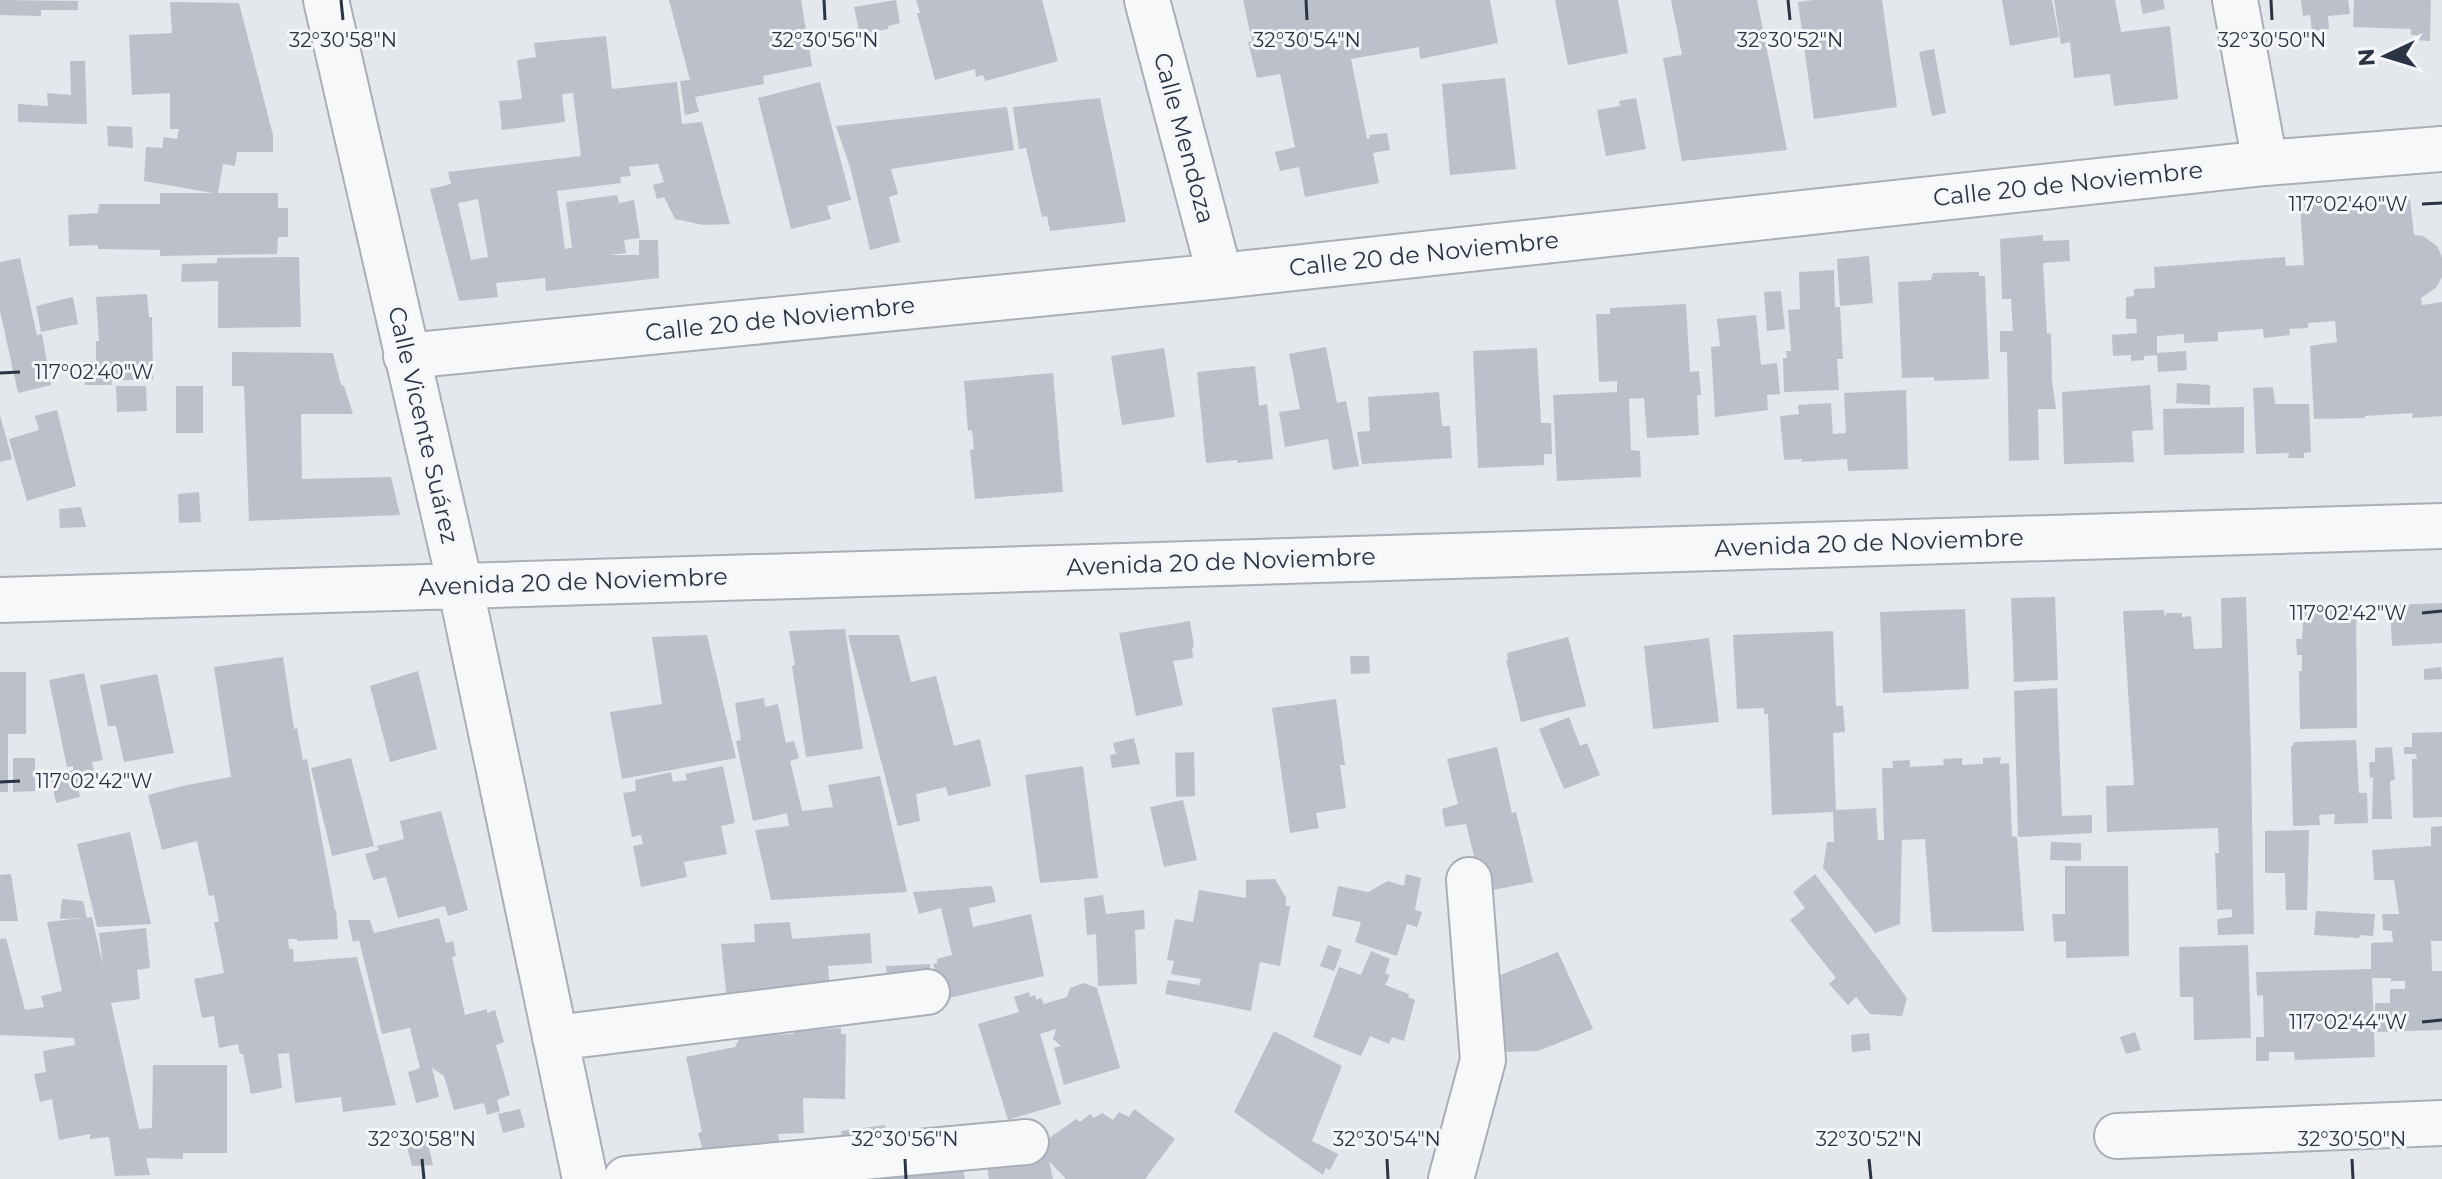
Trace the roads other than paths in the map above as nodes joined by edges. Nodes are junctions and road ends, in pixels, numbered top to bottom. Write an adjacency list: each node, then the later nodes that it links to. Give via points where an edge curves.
1 (326, 0): 7 (street, Calle Vicente Suárez)
2 (1147, 0): 6 (street, Calle Mendoza)
3 (2235, 0): 5 (street)
4 (2442, 149): 5 (street, Calle 20 de Noviembre)
5 (2265, 163): 6 (street, Calle 20 de Noviembre)
6 (1220, 276): 7 (street, Calle 20 de Noviembre)
7 (406, 356): 9 (street, Calle Vicente Suárez)
8 (2442, 526): 9 (street, Avenida 20 de Noviembre)
9 (460, 585): 10 (street, Avenida 20 de Noviembre); 13 (street, Calle Vicente Suárez)
10 (0, 600)
11 (1469, 880): 19 (street, via 1483,1060)
12 (927, 992): 13 (street)
13 (555, 1038): 17 (street, Calle Vicente Suárez)
14 (2442, 1123): 15 (street)
15 (2117, 1136)
16 (1026, 1142): 18 (street)
17 (585, 1179)
18 (626, 1179)
19 (1451, 1179)

